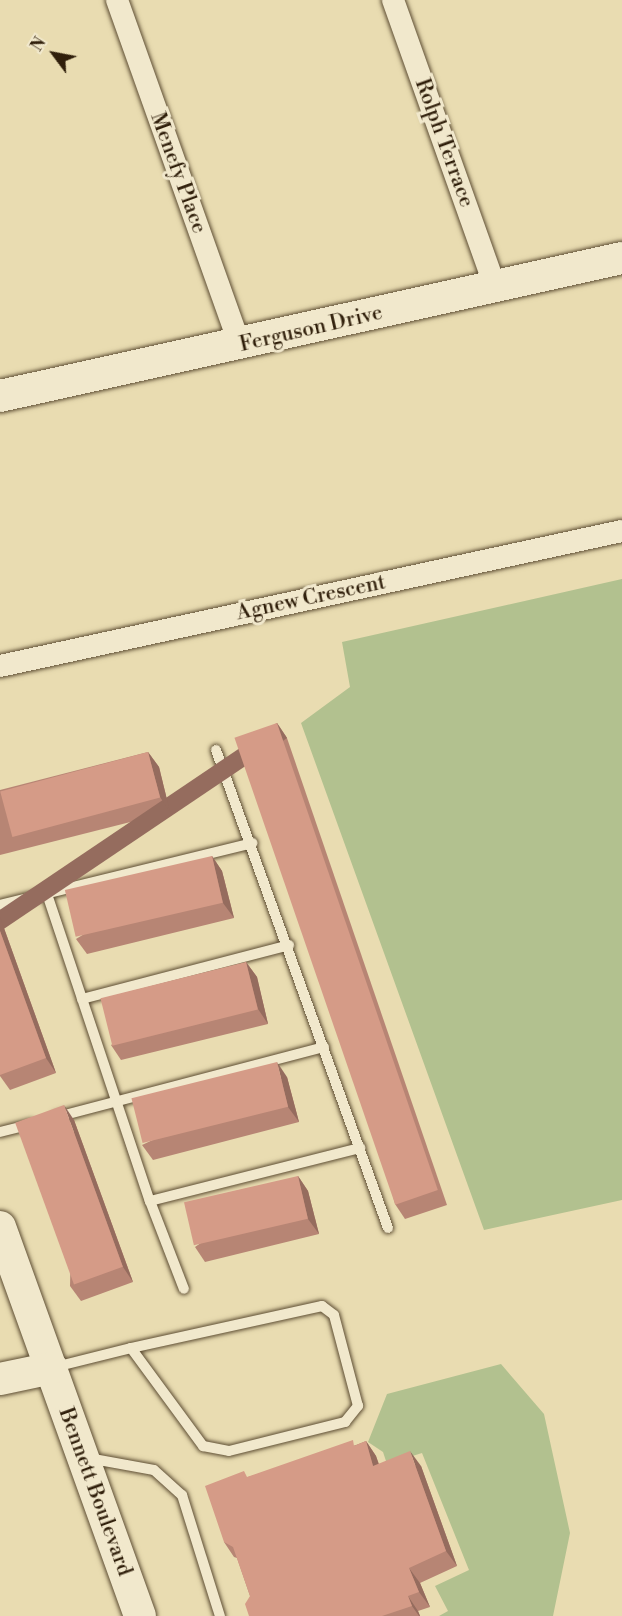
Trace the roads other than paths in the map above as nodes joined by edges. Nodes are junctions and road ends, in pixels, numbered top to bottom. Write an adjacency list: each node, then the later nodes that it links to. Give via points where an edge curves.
1 (117, 0): 5 (street, Menefy Place)
2 (393, 0): 4 (street, Rolph Terrace)
3 (622, 258): 4 (street, Ferguson Drive)
4 (495, 287): 5 (street, Ferguson Drive)
5 (240, 345): 6 (street, Ferguson Drive)
6 (0, 396)
7 (622, 531): 8 (street, Agnew Crescent)
8 (0, 666)
9 (216, 750): 10 (lane)
10 (253, 843): 11 (lane); 13 (lane)
11 (47, 894): 12 (lane); 14 (lane)
12 (0, 905)
13 (289, 945): 14 (lane); 15 (lane)
14 (82, 999): 16 (lane)
15 (324, 1047): 16 (lane); 18 (lane)
16 (116, 1101): 17 (lane); 19 (lane)
17 (0, 1132)
18 (360, 1148): 19 (lane); 21 (lane)
19 (150, 1201): 22 (lane)
20 (0, 1227): 24 (street)
21 (388, 1228)
22 (184, 1289)
23 (131, 1348): 23 (lane, via 322,1306 334,1316 358,1406 345,1422 229,1451 203,1446); 24 (lane)
24 (52, 1368): 25 (street); 26 (street, Bennett Boulevard)
25 (0, 1379)
26 (82, 1457): 27 (street, Bennett Boulevard); 28 (lane, via 154,1470 182,1496)
27 (140, 1616)
28 (220, 1616)

